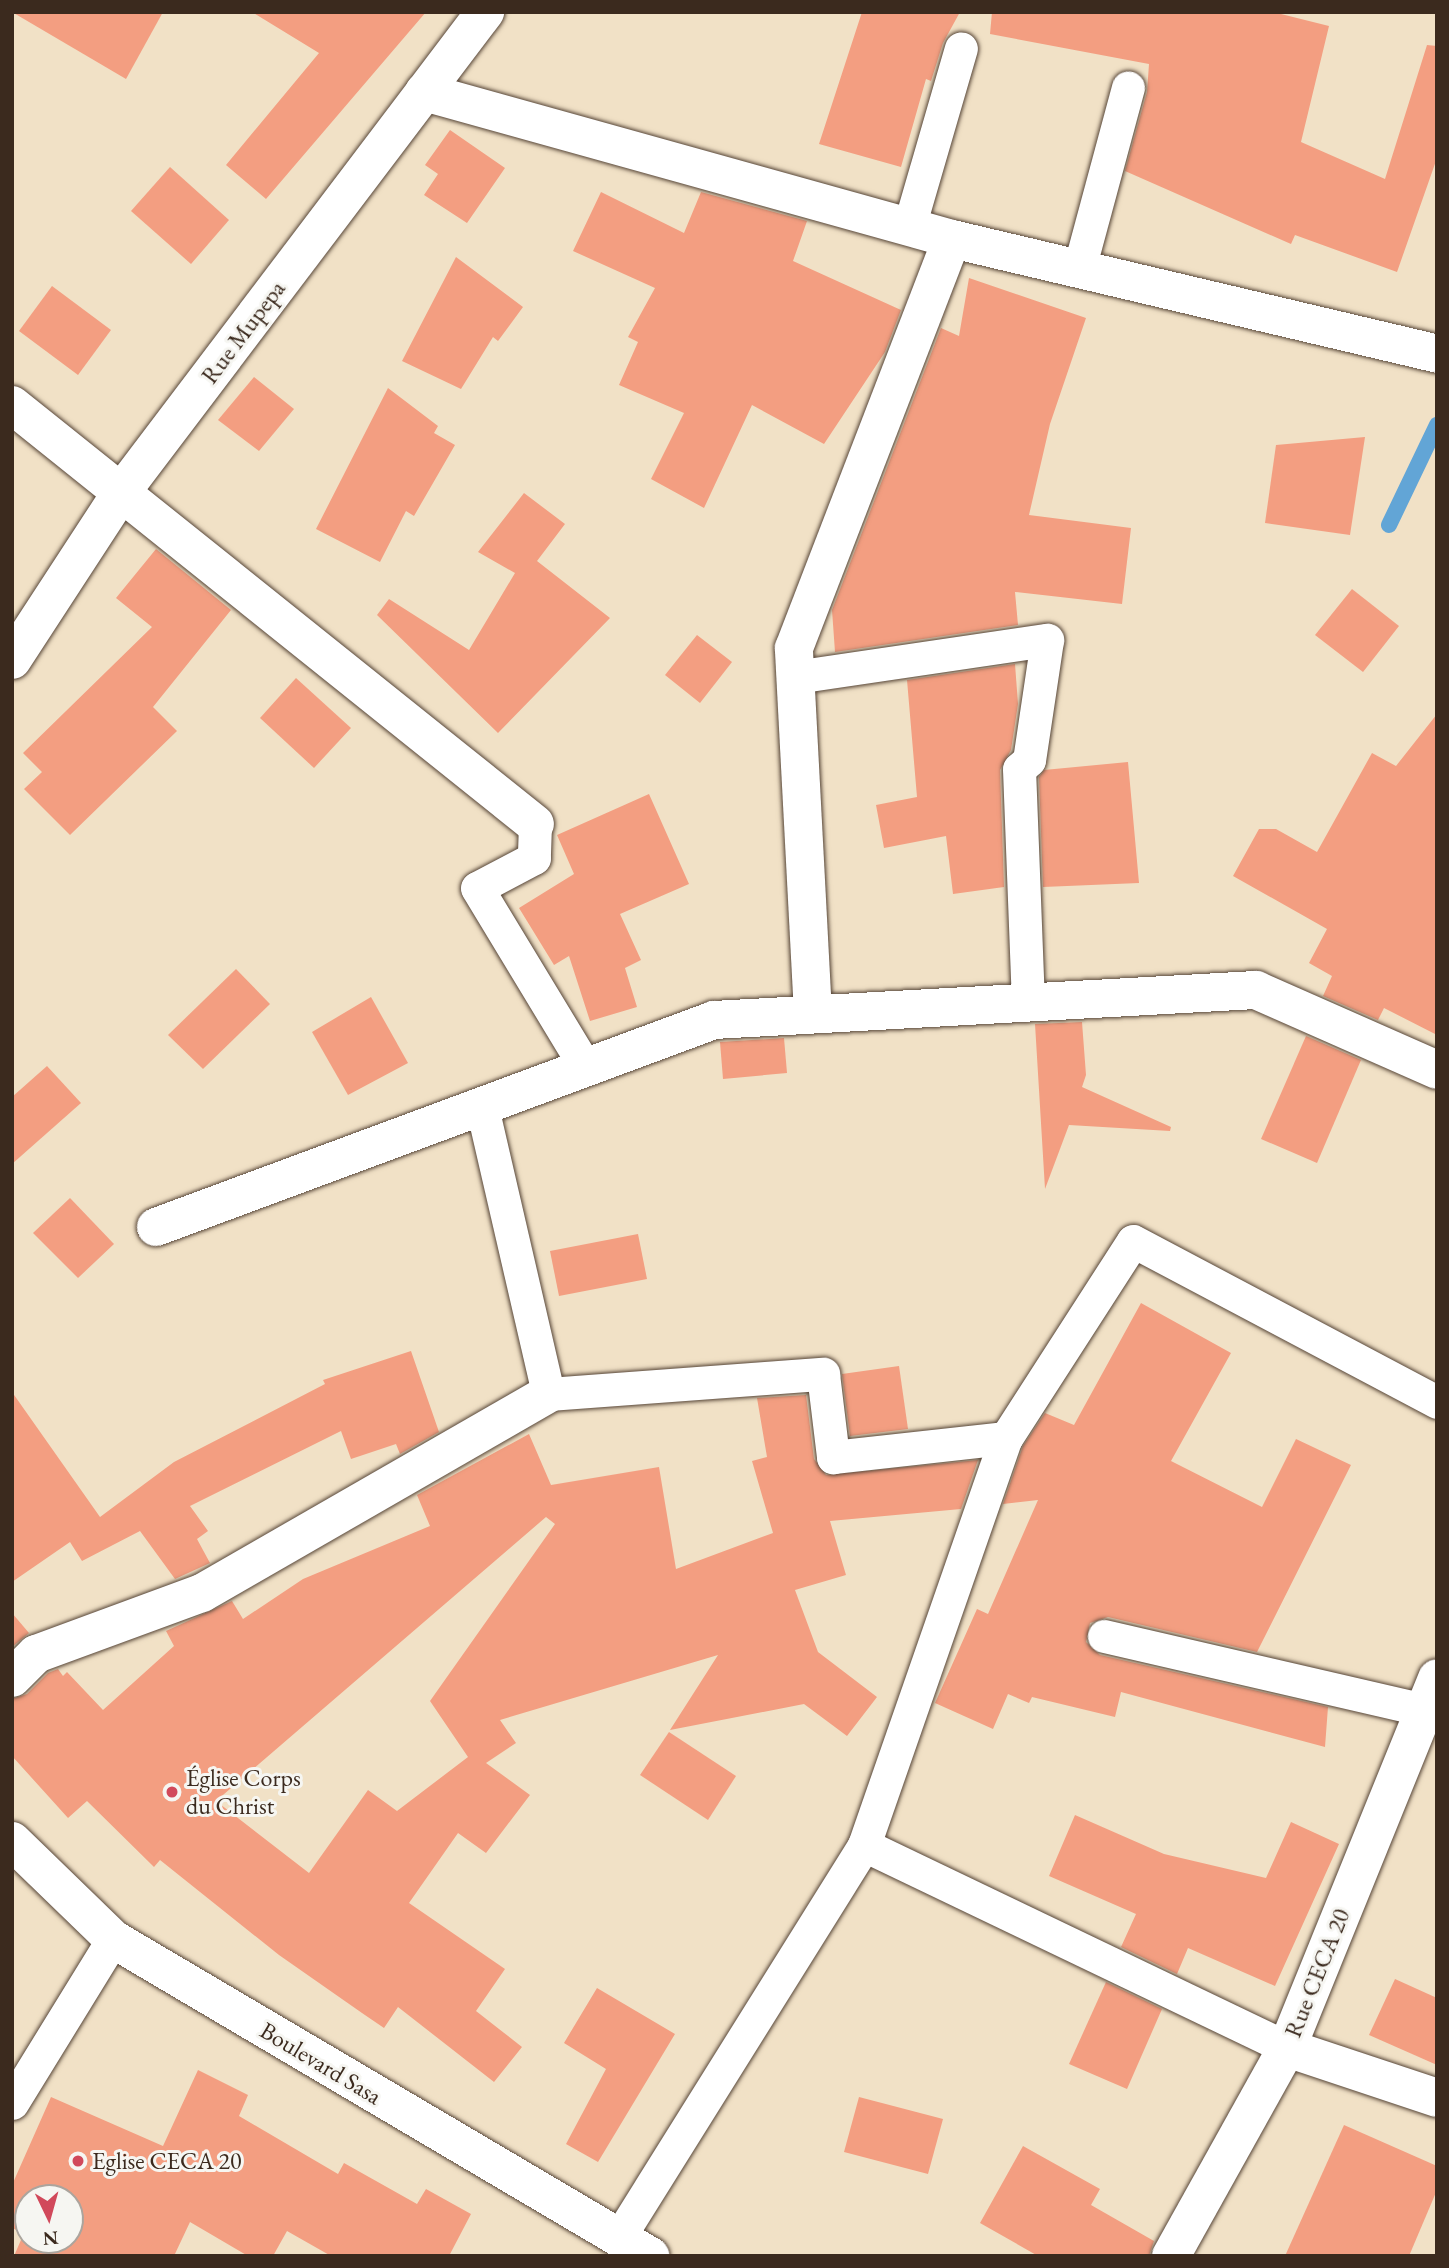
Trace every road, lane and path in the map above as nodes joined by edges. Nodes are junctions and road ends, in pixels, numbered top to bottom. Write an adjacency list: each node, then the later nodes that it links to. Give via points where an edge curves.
1 (466, 19): 4 (street, Rue Mupepa)
2 (961, 48): 5 (lane)
3 (1128, 87): 7 (lane)
4 (424, 92): 5 (street); 10 (street, Rue Mupepa)
5 (909, 227): 6 (street)
6 (952, 239): 7 (street); 12 (street, via 794,648)
7 (1079, 269): 8 (street)
8 (1437, 354)
9 (12, 405): 10 (street)
10 (123, 490): 11 (street, Rue Mupepa); 13 (street)
11 (12, 660)
12 (795, 677): 14 (lane, via 1047,640 1029,760 1019,769); 15 (street)
13 (535, 824): 16 (lane, via 534,858 477,888)
14 (1028, 1003): 15 (street); 17 (street, via 1256,990)
15 (813, 1014): 16 (street, via 715,1020)
16 (586, 1068): 18 (street)
17 (1437, 1070)
18 (482, 1107): 19 (street); 20 (lane)
19 (156, 1227)
20 (548, 1394): 22 (lane, via 823,1374 833,1457); 24 (street, via 202,1593 36,1654)
21 (1437, 1402): 22 (lane, via 1133,1241)
22 (1006, 1438): 27 (lane)
23 (1104, 1636): 25 (lane)
24 (12, 1678)
25 (1430, 1694): 29 (street, Rue CECA 20)
26 (12, 1842): 28 (street, Boulevard Sasa)
27 (864, 1845): 29 (lane); 32 (lane)
28 (113, 1939): 31 (lane); 32 (street, Boulevard Sasa)
29 (1287, 2048): 30 (street); 33 (street, Rue CECA 20)
30 (1437, 2098)
31 (12, 2103)
32 (634, 2247)
33 (1171, 2256)

